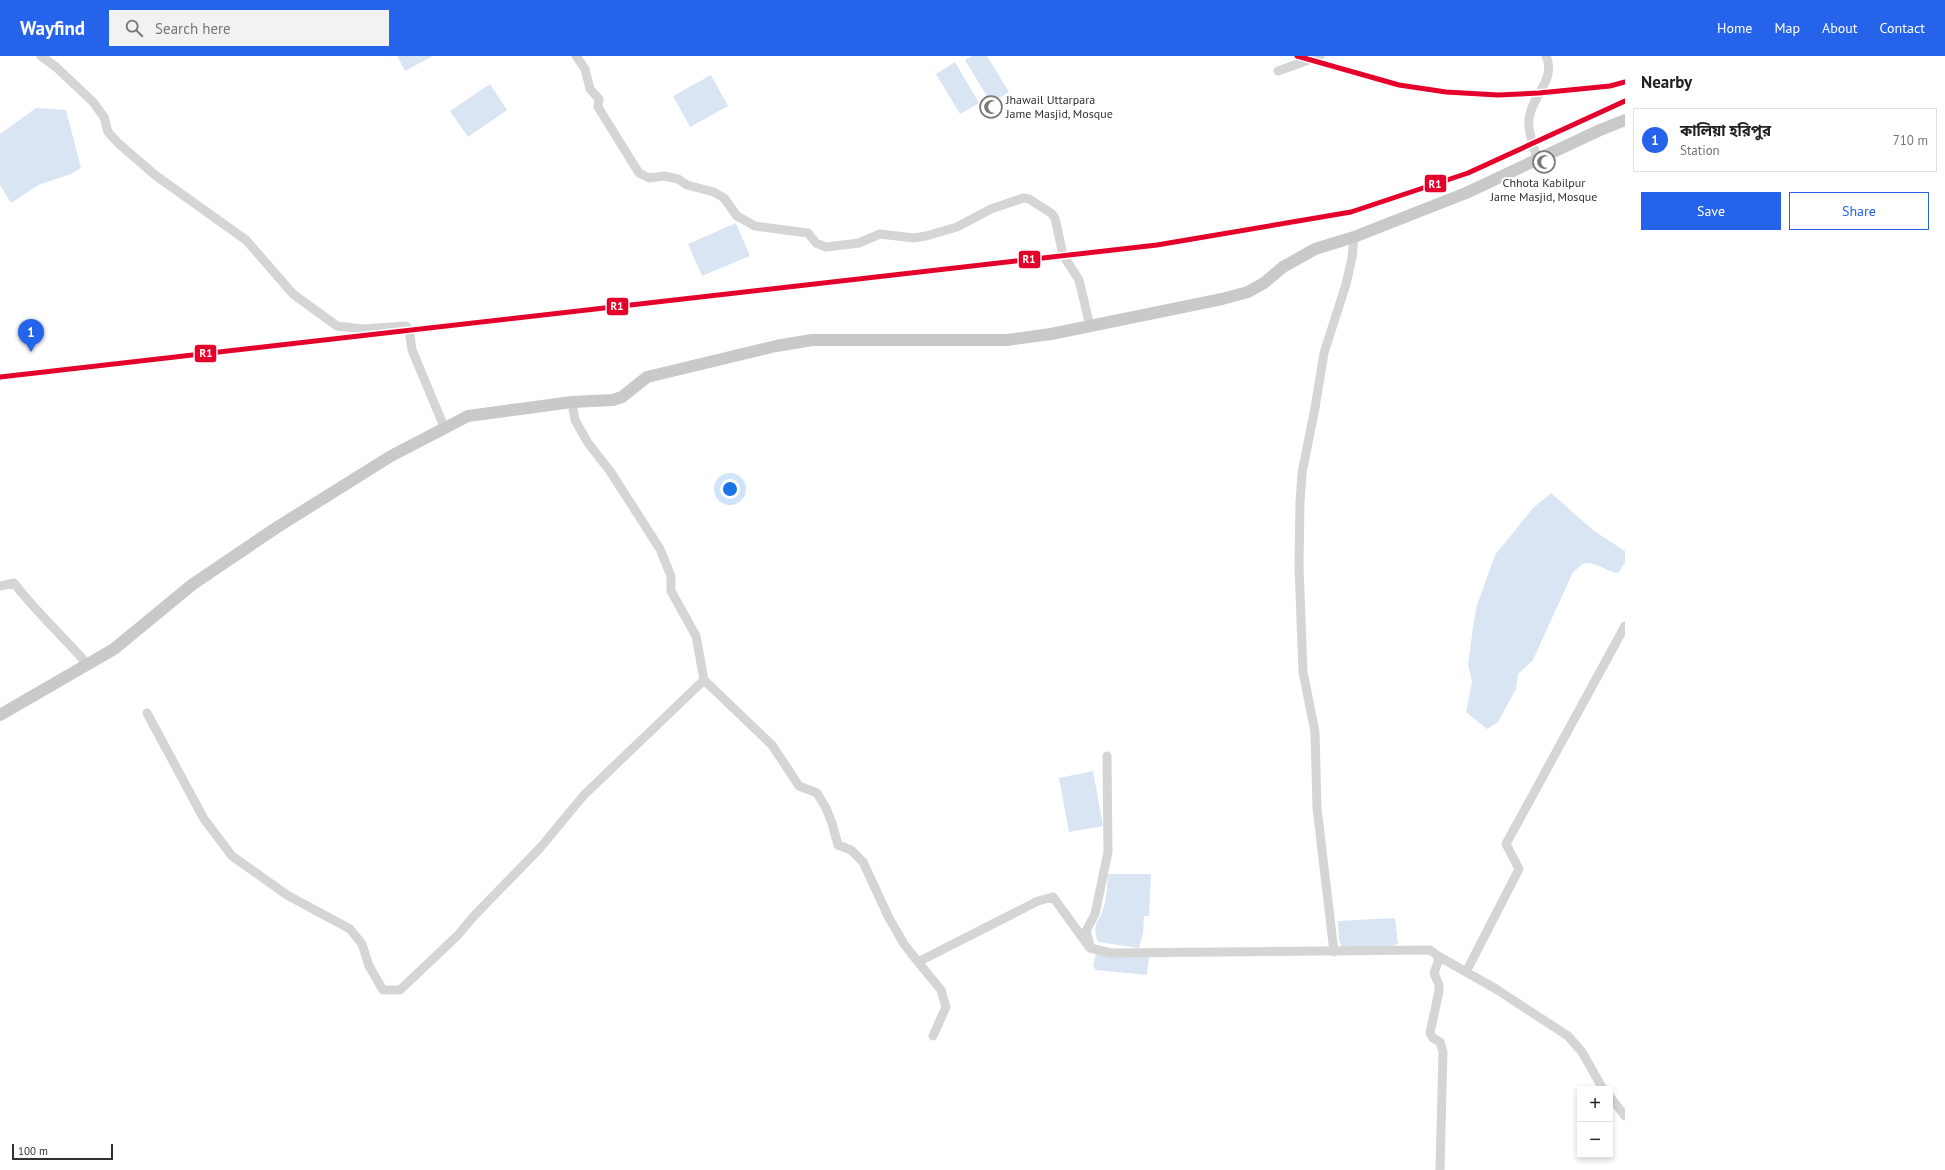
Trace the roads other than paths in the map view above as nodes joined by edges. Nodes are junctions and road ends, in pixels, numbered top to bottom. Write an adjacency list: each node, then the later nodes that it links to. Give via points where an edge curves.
1 (41, 56): 11 (street, via 93,102 104,117 108,132 118,143 162,180 246,240 293,294 337,326 363,329 406,326 409,329 412,350)
2 (576, 56): 9 (street, via 585,69 590,90 598,99 598,107 639,173 649,178 664,176 678,179 687,185 714,192 724,198 737,216 755,226 808,233 816,242 826,247 859,243 880,234 918,238 957,227 991,208 1023,198 1029,199 1055,218 1063,255 1079,280)
3 (1320, 56): 5 (street)
4 (1546, 56): 7 (street, via 1549,62 1548,80 1539,93 1529,117 1528,132 1534,143)
5 (1278, 71)
6 (1625, 120): 7 (main road)
7 (1537, 161): 8 (main road, via 1466,193)
8 (1354, 237): 9 (main road, via 1315,249 1299,257 1264,284 1248,292); 20 (street, via 1346,284 1324,353 1302,473 1300,502 1299,566 1303,672 1315,732 1317,808)
9 (1090, 326): 10 (main road, via 1007,340 812,340 776,346 647,377 613,400)
10 (572, 402): 11 (main road, via 468,416); 15 (street, via 575,420 588,443 610,471 660,550 671,576 671,591 696,636)
11 (445, 429): 14 (main road, via 391,456 279,526 193,584 114,649)
12 (0, 586): 14 (street, via 14,583 33,608 61,634)
13 (1625, 626): 23 (street, via 1506,844 1519,869)
14 (87, 664): 17 (main road)
15 (704, 680): 16 (street, via 584,795 540,848 458,935 400,990 383,990 369,966 362,944 350,929 287,895 232,856 204,819); 22 (street, via 772,745 799,786 817,793 826,808 838,845 851,850 862,862 889,918)
16 (146, 713)
17 (0, 715)
18 (1107, 756): 19 (street, via 1108,852 1095,914 1086,931)
19 (1090, 948): 20 (street, via 1111,953); 22 (street, via 1053,897 1038,901)
20 (1334, 952): 21 (street, via 1430,950)
21 (1438, 956): 23 (street); 28 (street, via 1434,973 1439,992 1430,1033 1440,1042 1443,1052)
22 (918, 962): 24 (street, via 941,990 946,1007)
23 (1466, 972): 25 (street, via 1496,988 1568,1036 1582,1052)
24 (933, 1036)
25 (1601, 1086)
26 (1613, 1101): 27 (street)
27 (1625, 1116)
28 (1440, 1170)

